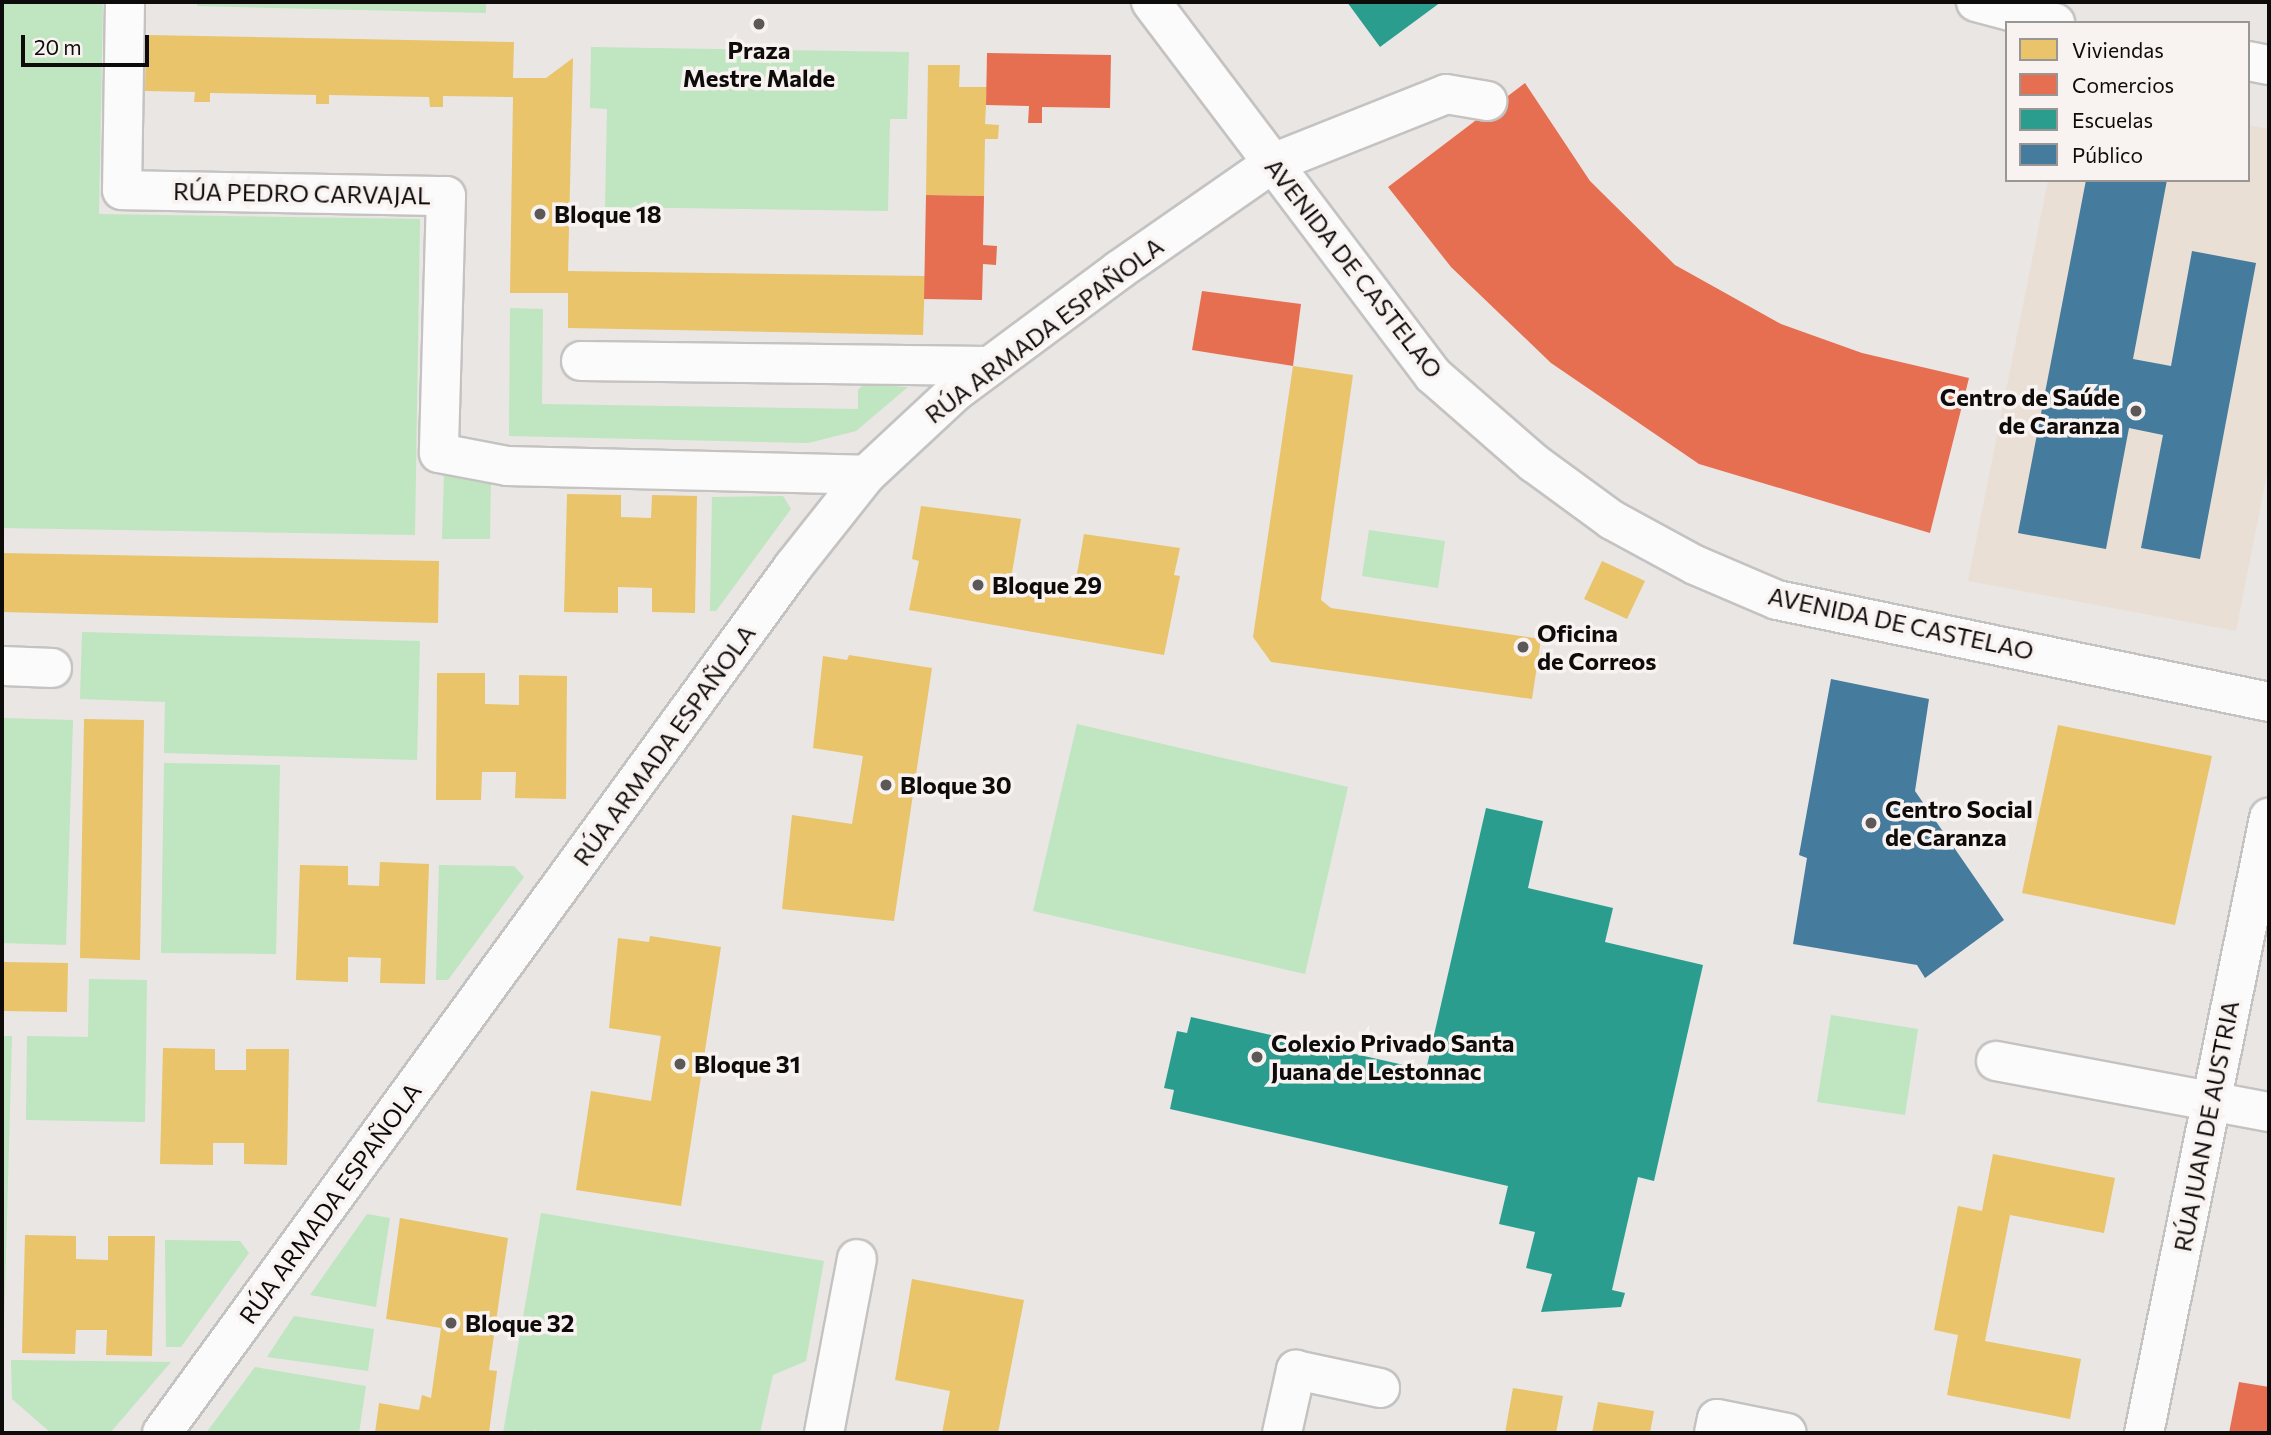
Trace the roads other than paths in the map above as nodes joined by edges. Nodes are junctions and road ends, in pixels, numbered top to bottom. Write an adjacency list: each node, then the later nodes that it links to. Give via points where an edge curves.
1 (124, 2): 11 (street, RÚA PEDRO CARVAJAL, via 122,190 446,196 439,453 507,466)
2 (1151, 2): 8 (street, AVENIDA DE CASTELAO)
3 (1976, 2): 4 (street)
4 (2047, 21)
5 (2250, 61): 6 (street)
6 (2269, 65)
7 (1487, 101): 8 (street, RÚA ARMADA ESPAÑOLA, via 1446,94)
8 (1273, 163): 10 (street, RÚA ARMADA ESPAÑOLA); 14 (street, AVENIDA DE CASTELAO, via 1433,375 1534,463 1612,520 1695,565 1777,600)
9 (581, 361): 10 (street)
10 (989, 366): 11 (street, RÚA ARMADA ESPAÑOLA)
11 (866, 475): 21 (street, RÚA ARMADA ESPAÑOLA, via 747,630)
12 (2, 666): 13 (street)
13 (52, 668)
14 (2269, 702)
15 (2269, 818): 17 (street, RÚA JUAN DE AUSTRIA)
16 (1996, 1061): 17 (street)
17 (2210, 1100): 18 (street); 26 (street, RÚA JUAN DE AUSTRIA)
18 (2269, 1112)
19 (856, 1259): 22 (street)
20 (1380, 1388): 23 (street, via 1296,1370)
21 (162, 1433)
22 (824, 1433)
23 (1282, 1433)
24 (1714, 1433): 25 (street, via 1717,1419)
25 (1787, 1433)
26 (2144, 1433)

